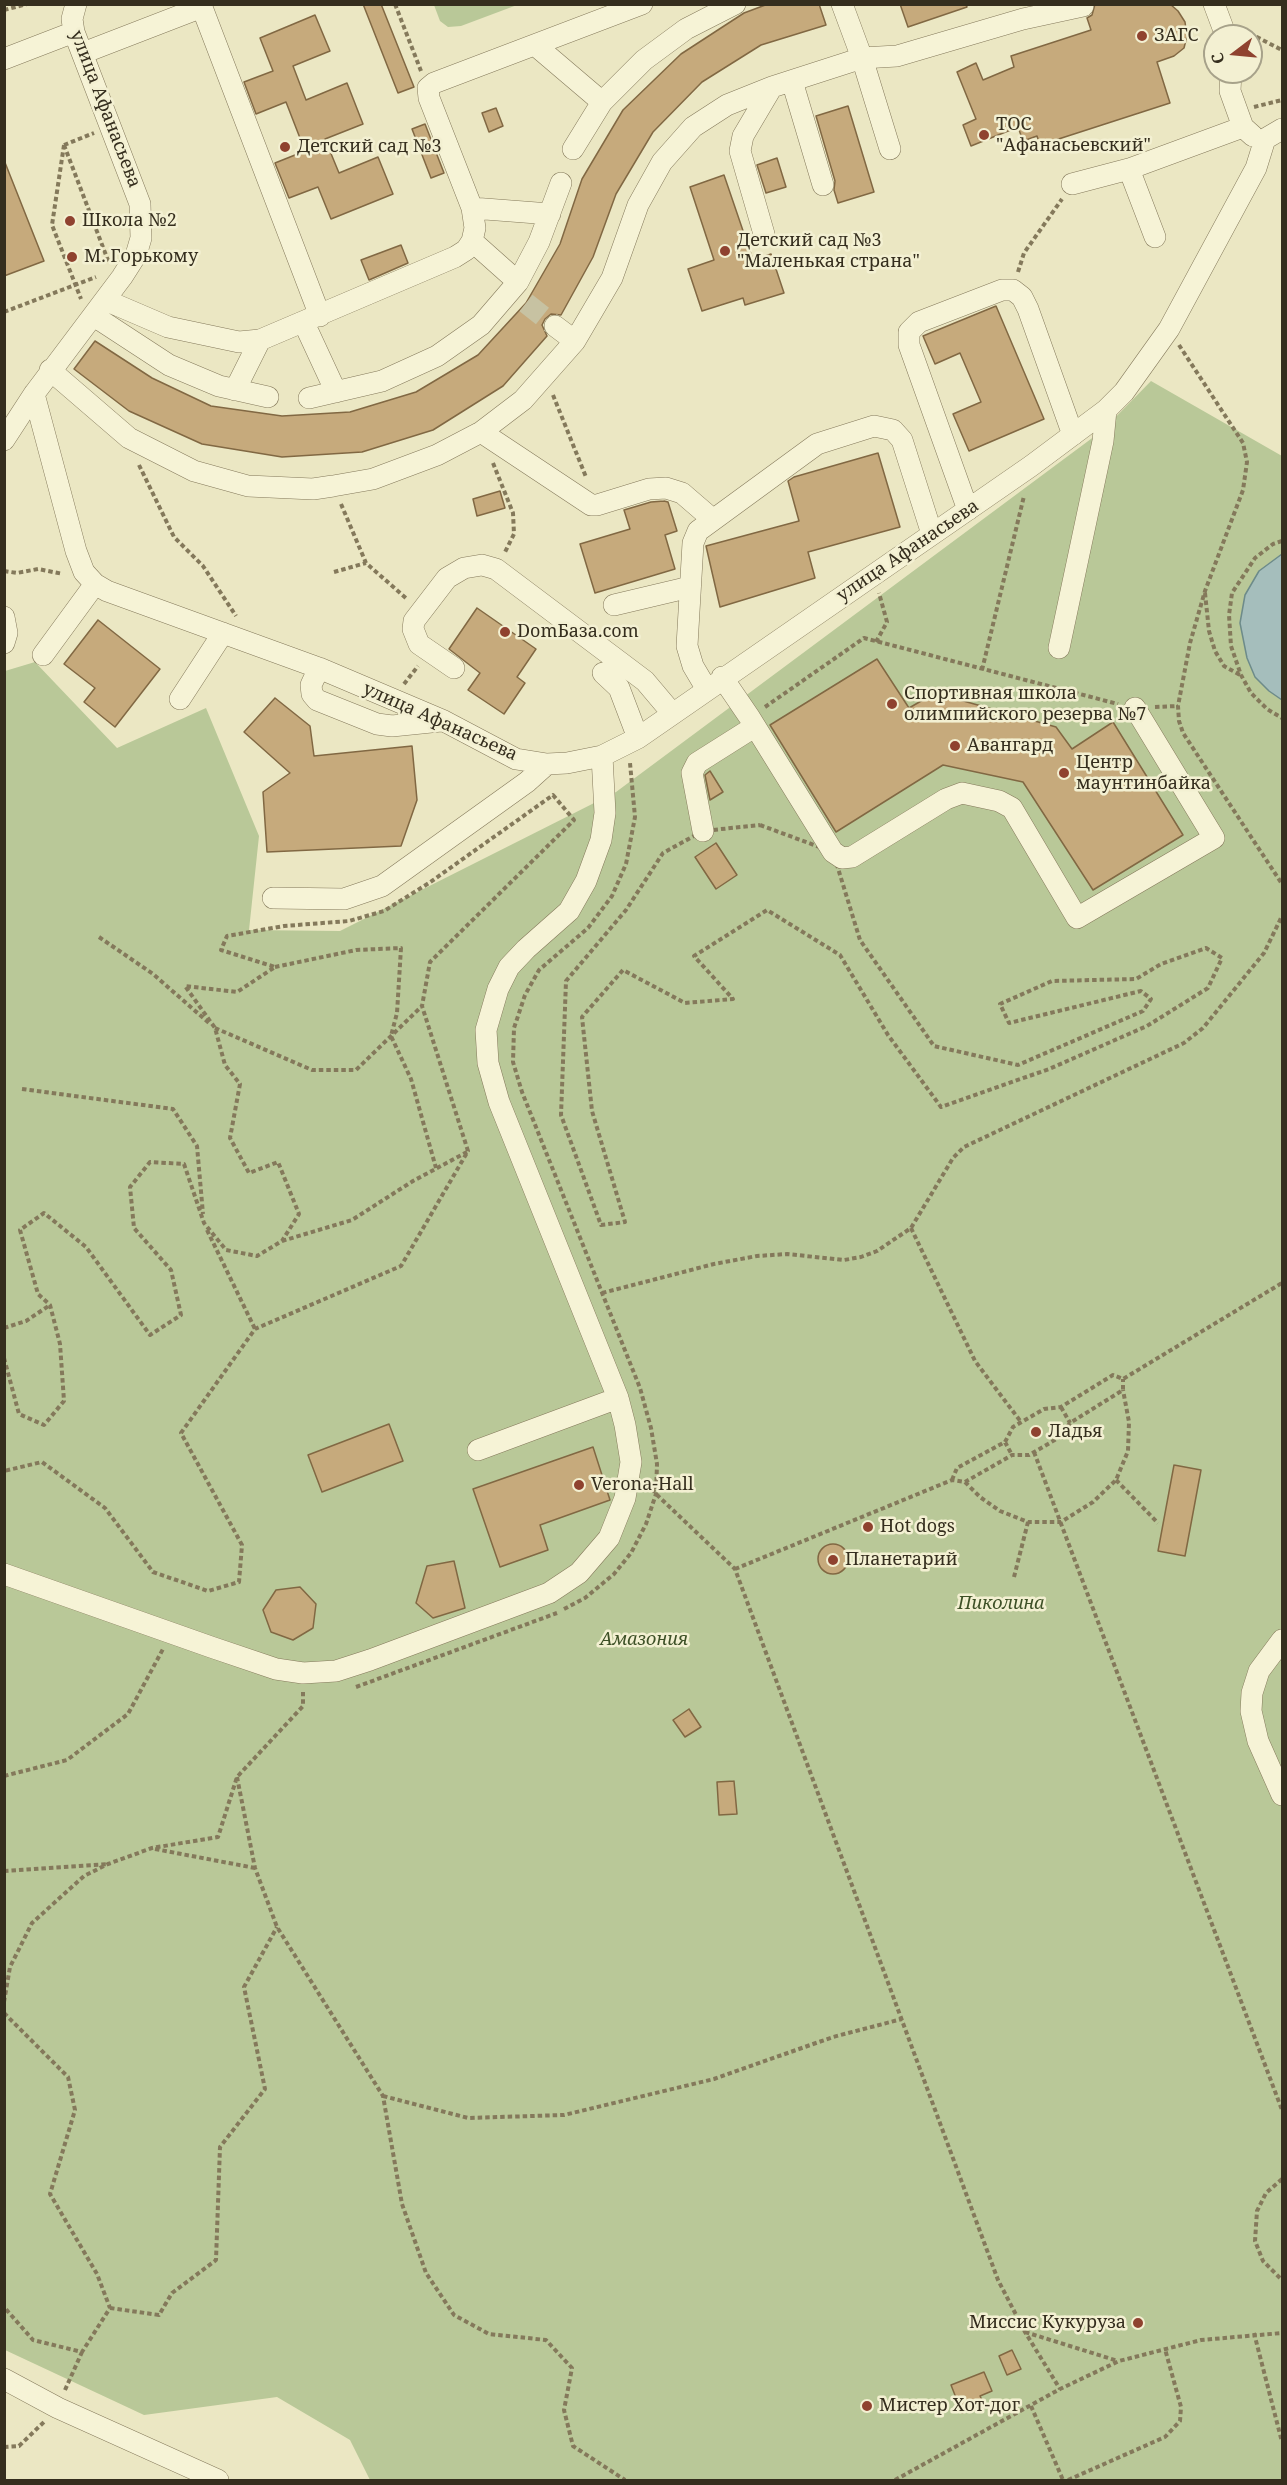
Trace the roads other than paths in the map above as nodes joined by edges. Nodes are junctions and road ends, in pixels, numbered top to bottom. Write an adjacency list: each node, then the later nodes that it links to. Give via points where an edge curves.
1 (76, 4): 7 (street, улица Афанасьева)
2 (642, 4): 8 (street)
3 (735, 4): 14 (street, via 686,29 644,60)
4 (842, 4): 11 (street)
5 (1083, 6): 6 (street)
6 (1022, 12): 11 (street, via 897,56)
7 (74, 32): 9 (street, улица Афанасьева); 10 (street)
8 (535, 45): 14 (street); 23 (street, via 428,88)
9 (83, 54): 29 (street, улица Афанасьева, via 133,182 143,224 136,255); 30 (street, via 197,9 203,10)
10 (4, 58)
11 (862, 58): 12 (street); 18 (street)
12 (782, 84): 22 (street); 25 (street, via 743,136 740,151); 33 (street, via 727,105 693,127 662,162 638,205 612,278)
13 (1230, 84): 15 (street)
14 (602, 102): 17 (street)
15 (1240, 119): 16 (street, via 1252,136); 19 (street)
16 (1274, 134): 40 (street, улица Афанасьева, via 1169,329)
17 (573, 149)
18 (890, 149)
19 (1129, 169): 21 (street); 26 (street)
20 (561, 183): 24 (street)
21 (1072, 184)
22 (823, 185)
23 (472, 208): 24 (street); 27 (street)
24 (550, 214): 28 (street)
25 (764, 234)
26 (1155, 237)
27 (472, 241): 28 (street); 30 (street, via 455,257)
28 (519, 292): 36 (street, via 437,356 382,381)
29 (99, 308): 32 (street, via 239,342); 34 (street, улица Афанасьева); 35 (street, via 169,365)
30 (312, 320): 32 (street); 36 (street)
31 (555, 326): 33 (street)
32 (260, 340): 35 (street)
33 (575, 341): 41 (street, via 523,400)
34 (50, 370): 37 (street, улица Афанасьева); 41 (street, via 129,438 194,471 248,486 313,489 373,479 437,455)
35 (235, 390): 38 (street)
36 (336, 392): 39 (street)
37 (34, 394): 43 (street, улица Афанасьева); 47 (street, via 76,551 84,572)
38 (268, 397)
39 (309, 398)
40 (1107, 410): 42 (street, улица Афанасьева); 53 (street)
41 (481, 432): 45 (street, via 591,505 666,488 682,493)
42 (1073, 435): 44 (street, улица Афанасьева); 44 (street, via 1028,309 1013,290 1002,290 919,322 909,332 909,345)
43 (4, 440)
44 (968, 510): 46 (street, улица Афанасьева)
45 (711, 519): 46 (street, via 817,444 874,426 893,430 902,440); 48 (street, via 698,531 693,543)
46 (932, 534): 58 (street, улица Афанасьева)
47 (95, 584): 51 (street, улица Афанасьева); 54 (street)
48 (690, 586): 49 (street); 58 (street, via 687,646 693,666)
49 (614, 605)
50 (4, 617): 52 (street)
51 (223, 633): 55 (street, улица Афанасьева); 59 (street)
52 (4, 643)
53 (1059, 648)
54 (42, 655)
55 (319, 668): 62 (street, улица Афанасьева); 62 (street, via 311,685 317,700 377,724)
56 (454, 668): 61 (street, via 419,645 414,621 447,578 464,568 482,565 496,569 645,681)
57 (603, 673): 64 (street, via 619,688)
58 (714, 683): 61 (street, улица Афанасьева); 63 (street)
59 (180, 699)
60 (1136, 708): 63 (street, via 1214,838 1077,918 1012,808 999,801 962,794 946,799 852,857 842,858 833,852)
61 (672, 713): 64 (street, улица Афанасьева)
62 (444, 721): 66 (street, улица Афанасьева, via 516,759)
63 (752, 722): 67 (street, via 697,763 692,773)
64 (638, 738): 65 (street, улица Афанасьева)
65 (602, 756): 66 (street, улица Афанасьева); 69 (street, via 605,813 586,881 569,911 509,967 486,1030 488,1063 499,1102)
66 (547, 764): 68 (street, via 382,886 344,899)
67 (703, 831)
68 (273, 898)
69 (618, 1398): 70 (street); 71 (street, via 631,1462 626,1498 609,1538 579,1573 549,1593 511,1609 336,1671 303,1673 276,1669)
70 (478, 1450)
71 (4, 1574)
72 (1282, 1640): 73 (street, via 1260,1671 1251,1711 1258,1741)
73 (1282, 1795)
74 (4, 2379): 75 (street)
75 (218, 2481)

